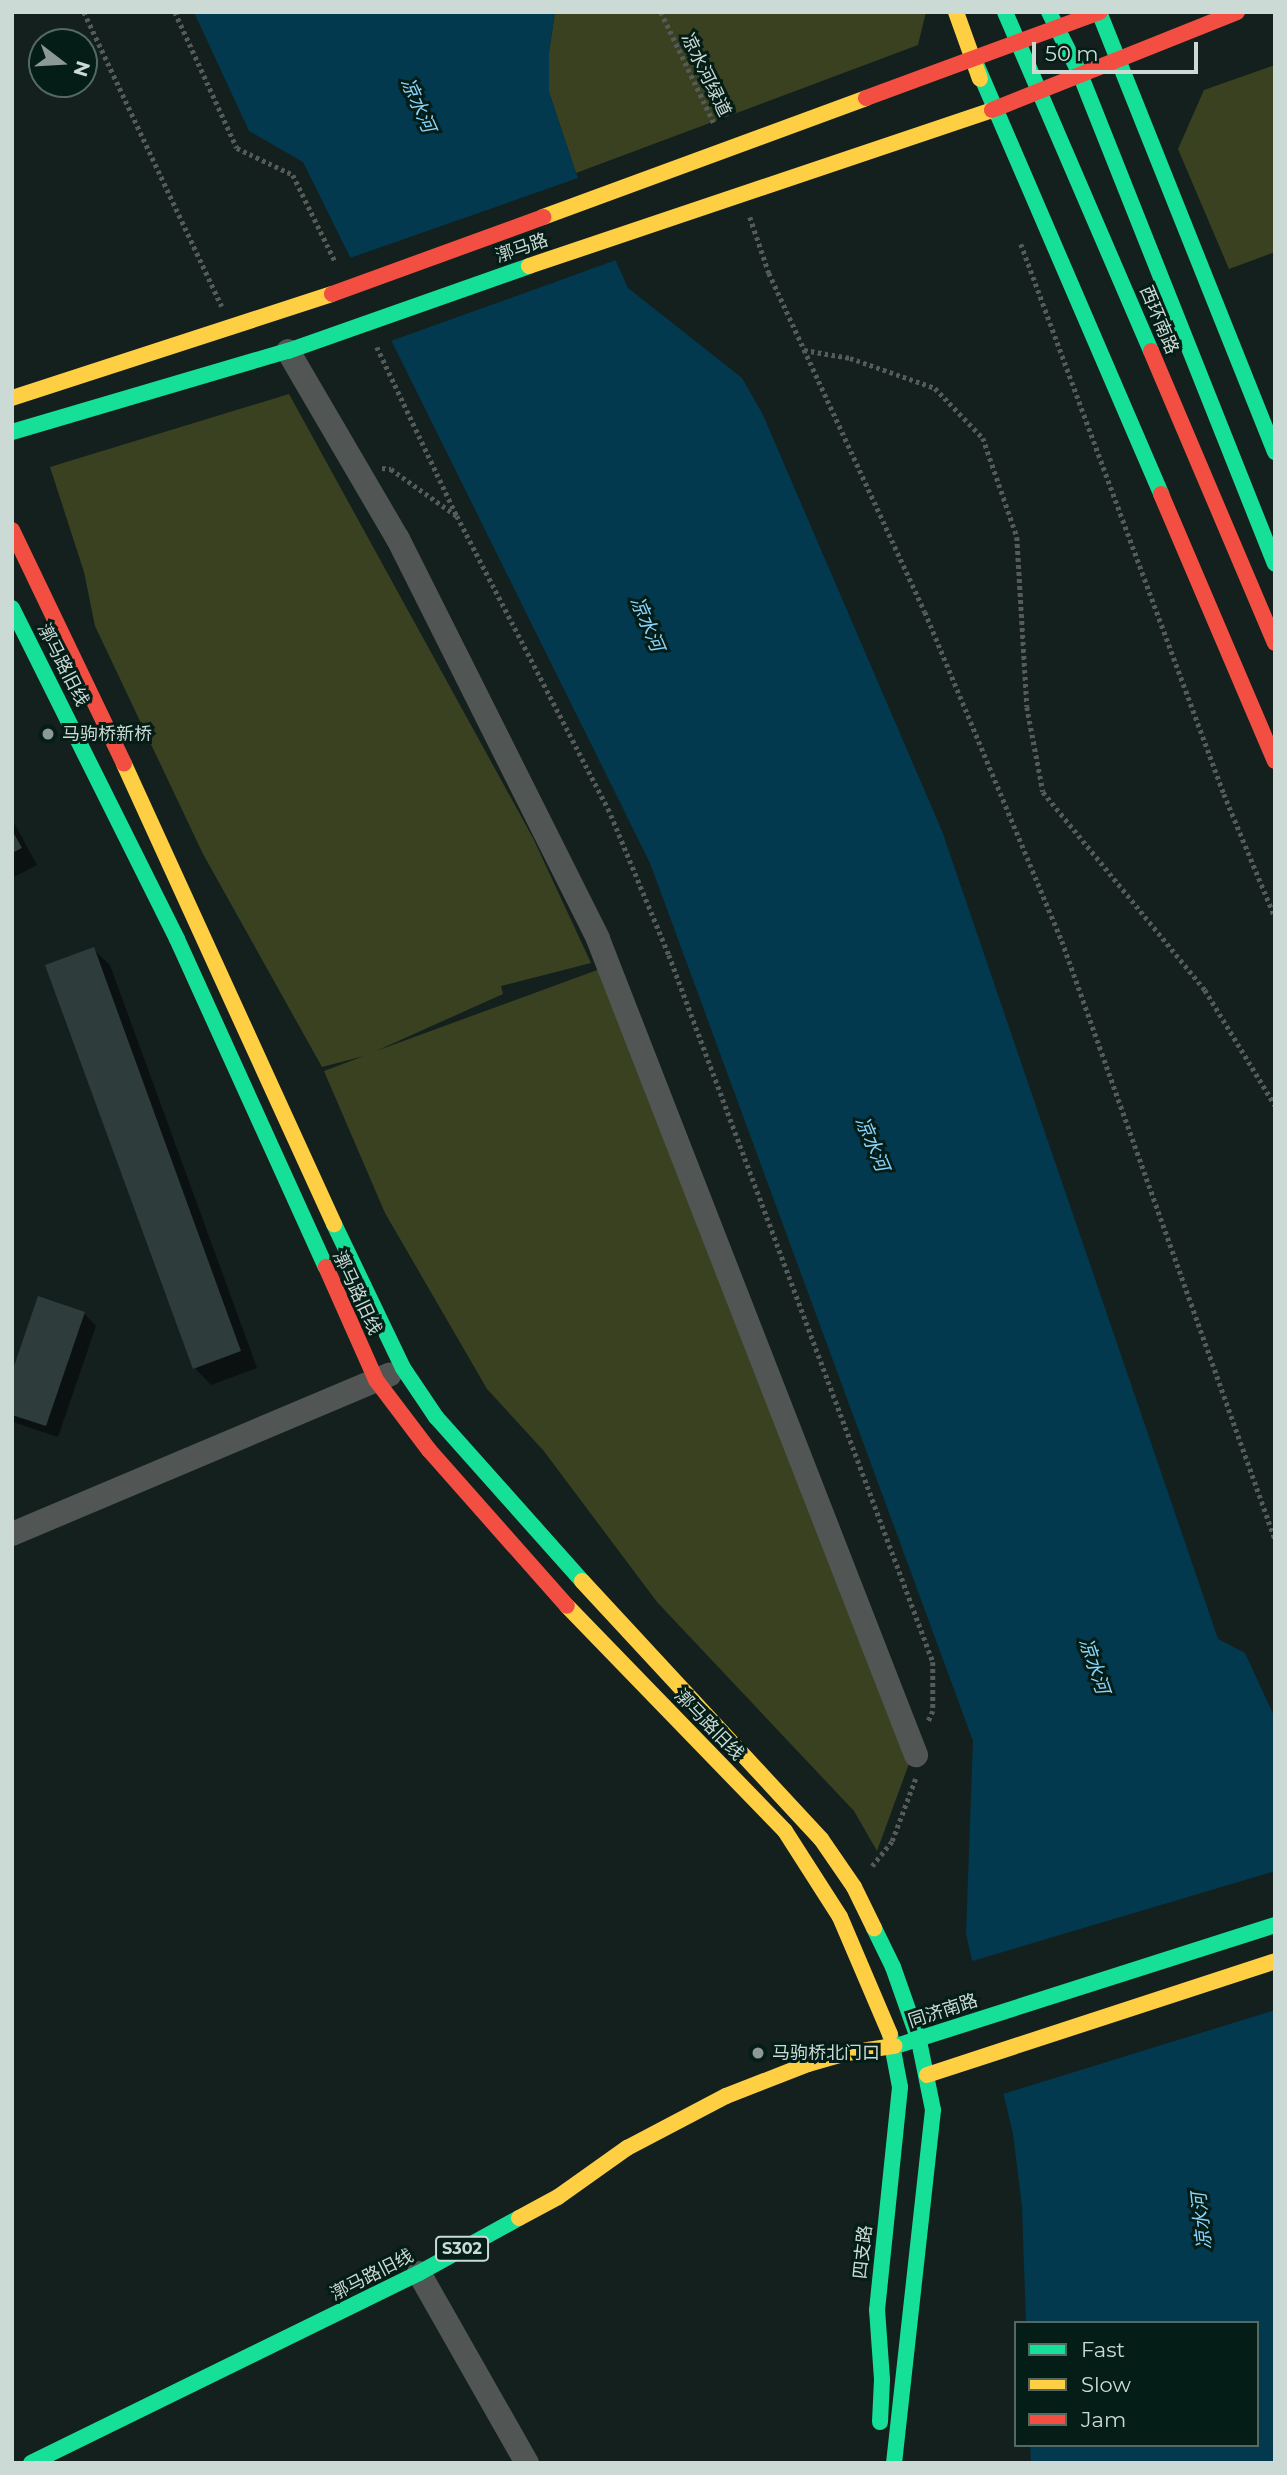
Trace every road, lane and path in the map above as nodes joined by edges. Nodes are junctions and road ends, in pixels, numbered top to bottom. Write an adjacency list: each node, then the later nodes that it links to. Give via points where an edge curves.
1 (84, 12): 20 (path)
2 (175, 12): 19 (path, via 237,148 293,175)
3 (661, 12): 16 (path, 凉水河绿道)
4 (956, 12): 11 (main road)
5 (1005, 12): 10 (main road, 西环南路)
6 (1049, 12): 9 (main road, 西环南路)
7 (1100, 12): 9 (main road, 漷马路); 12 (main road)
8 (1237, 12): 12 (main road, 漷马路)
9 (1056, 28): 10 (main road, 漷马路); 13 (main road, 西环南路)
10 (1018, 42): 11 (main road, 漷马路); 14 (main road, 西环南路)
11 (973, 57): 15 (main road); 16 (main road, 漷马路)
12 (1119, 58): 13 (main road, 漷马路); 24 (main road)
13 (1080, 74): 14 (main road, 漷马路); 29 (main road, 西环南路)
14 (1041, 90): 15 (main road, 漷马路); 34 (main road, 西环南路)
15 (994, 109): 17 (main road, 漷马路); 35 (main road)
16 (727, 150): 20 (main road, 漷马路)
17 (742, 193): 22 (main road, 漷马路); 23 (path, via 769,273)
18 (1021, 243): 36 (path, via 1224,794)
19 (342, 274)
20 (233, 329): 25 (main road, 漷马路)
21 (372, 337): 30 (path)
22 (299, 347): 26 (main road, 漷马路); 28 (street)
23 (804, 350): 37 (path, via 850,358 935,388 982,438 1017,537 1027,707 1043,792 1205,990); 41 (path, via 925,612 1062,941)
24 (1242, 369): 27 (main road); 29 (main road)
25 (12, 398)
26 (12, 432)
27 (1275, 452)
28 (354, 465): 30 (path, via 391,469); 42 (street, via 398,539 598,939)
29 (1242, 484): 32 (main road, 西环南路)
30 (461, 523): 42 (path, via 617,828 669,955 933,1662 933,1711)
31 (12, 530): 38 (main road, 漷马路旧线, via 182,886)
32 (1275, 565)
33 (12, 608): 39 (main road, 漷马路旧线, via 188,962)
34 (1275, 643)
35 (1275, 761)
36 (1275, 918)
37 (1275, 1105)
38 (403, 1368): 39 (street); 46 (main road, 漷马路旧线, via 436,1417 490,1481 821,1839 854,1887 893,1967)
39 (376, 1380): 40 (street); 47 (main road, 漷马路旧线, via 429,1450 572,1612 785,1831 840,1917)
40 (12, 1534)
41 (1275, 1539)
42 (916, 1755): 43 (path, via 918,1770 891,1841)
43 (870, 1870)
44 (1275, 1925): 46 (main road, 同济南路)
45 (1275, 1961): 48 (main road)
46 (919, 2041): 47 (main road, 同济南路); 48 (main road, 漷马路旧线)
47 (894, 2046): 48 (main road, 同济南路); 49 (main road, 漷马路旧线 / S302, via 808,2064 726,2096 627,2148 558,2197); 50 (main road, 四支路, via 900,2087 877,2310 882,2379)
48 (927, 2075): 53 (main road, via 933,2110)
49 (419, 2273): 51 (main road, 漷马路旧线 / S302); 52 (street)
50 (878, 2437)
51 (31, 2463)
52 (527, 2463)
53 (894, 2463)

